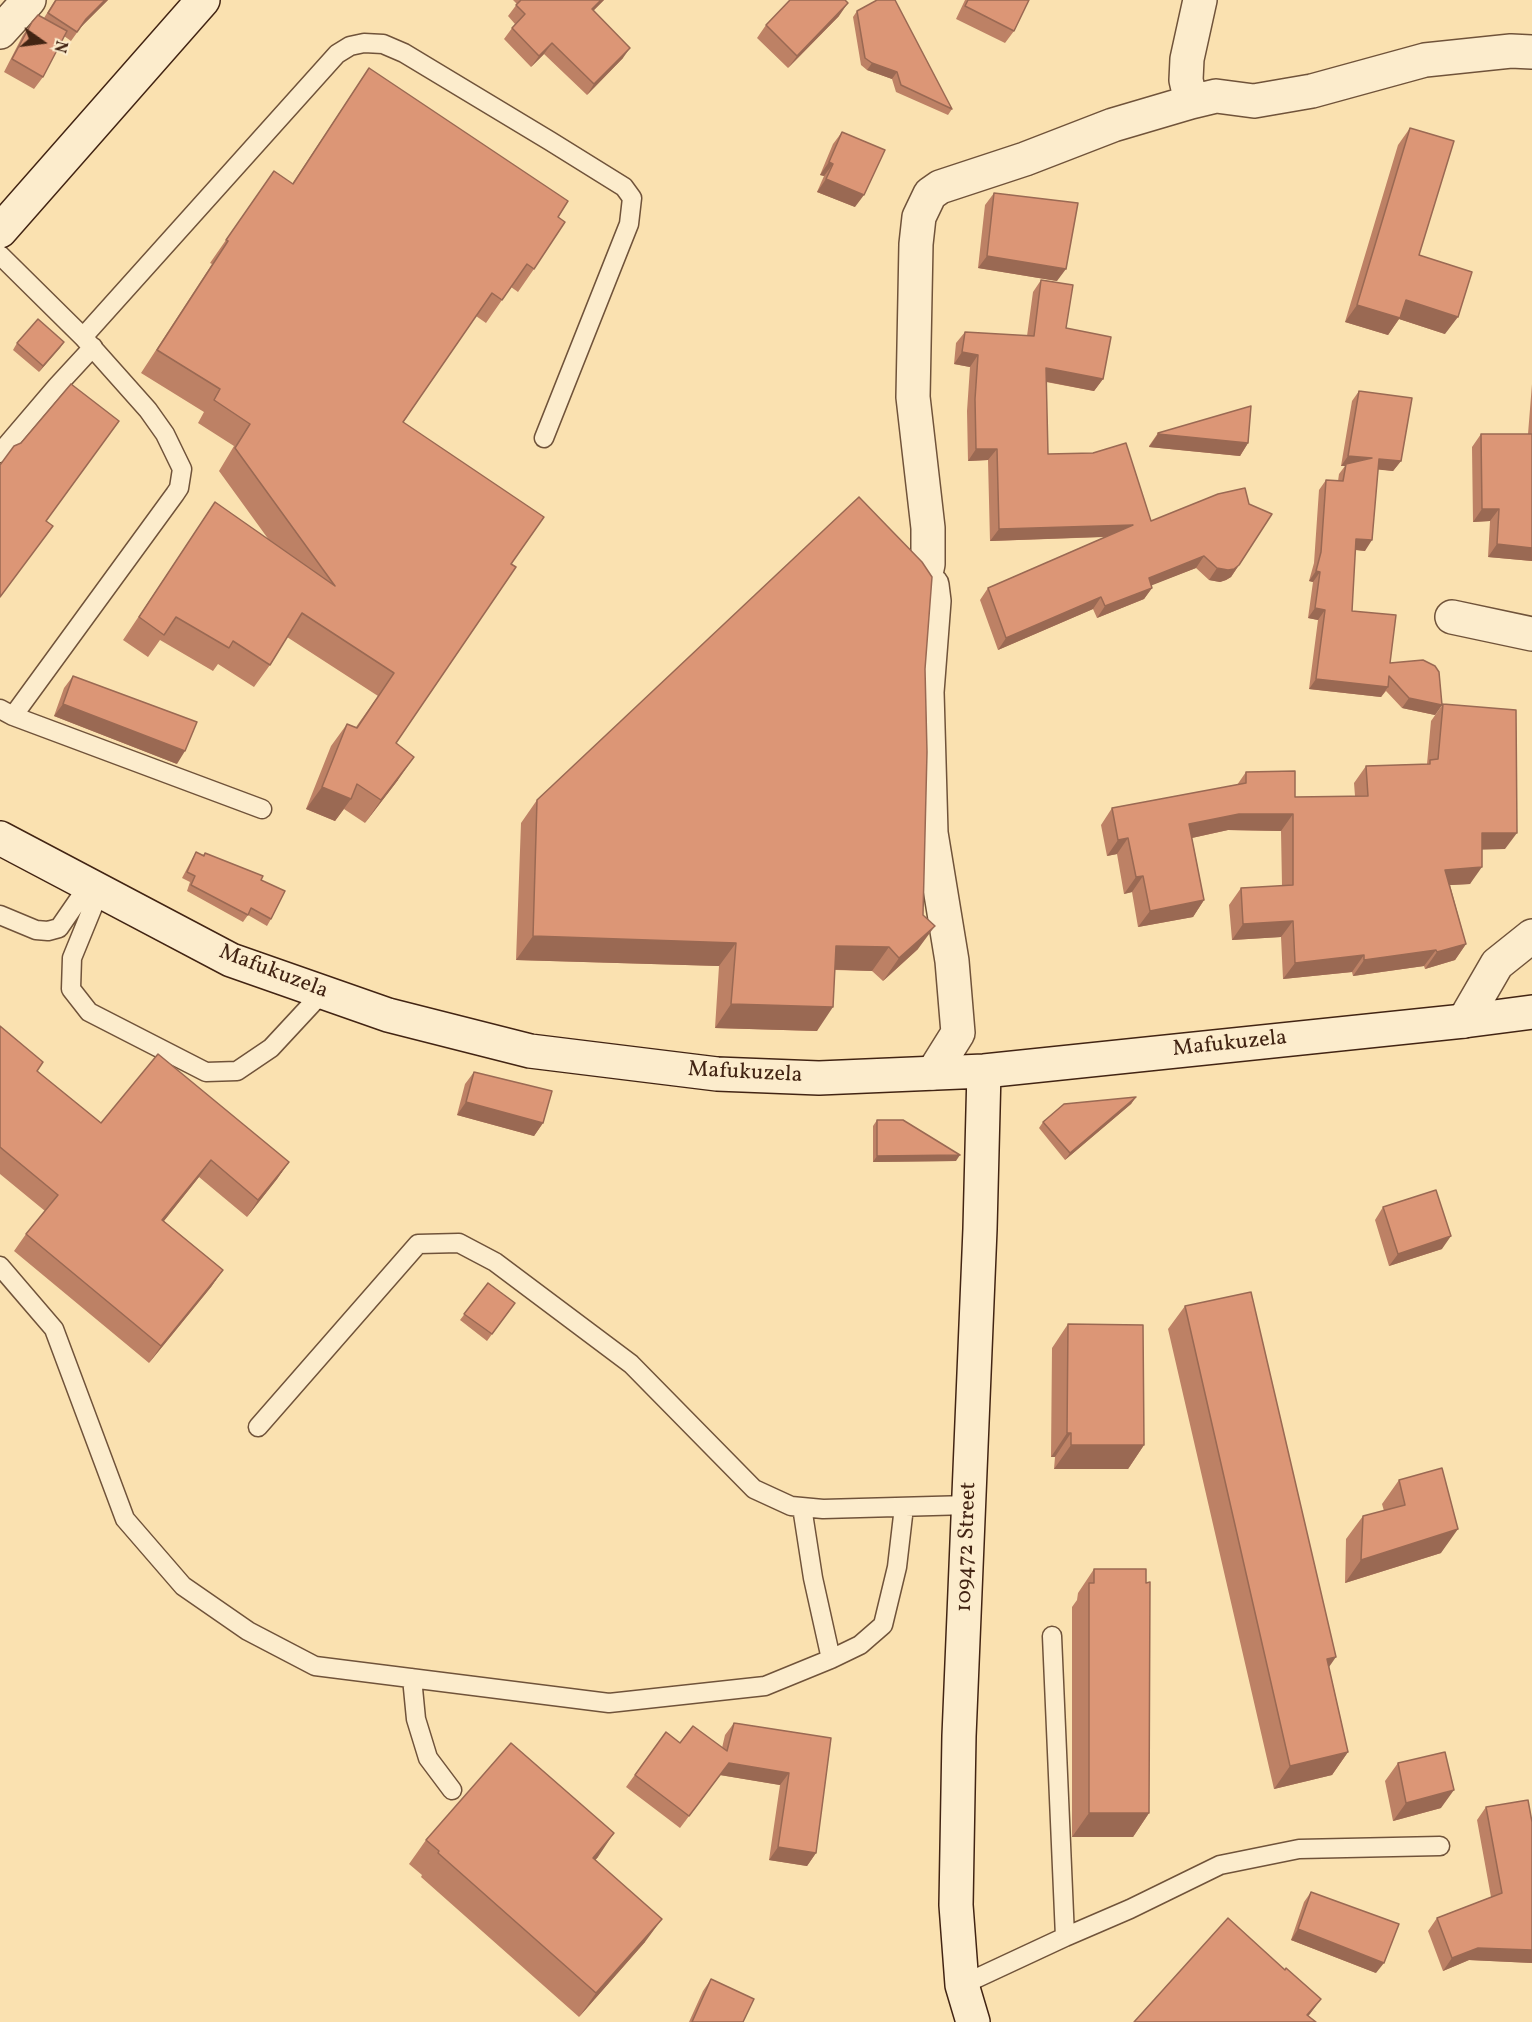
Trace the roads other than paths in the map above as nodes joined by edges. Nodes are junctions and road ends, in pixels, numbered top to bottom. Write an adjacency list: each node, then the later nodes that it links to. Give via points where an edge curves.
1 (29, 0): 4 (street)
2 (203, 0): 7 (street)
3 (1200, 0): 6 (street, via 1186,59)
4 (0, 32)
5 (1532, 52): 6 (street, via 1425,60 1312,91 1254,101 1216,96)
6 (1191, 102): 24 (street, via 940,187 930,194 919,218 913,397 928,528 924,582 932,585 934,601 927,692 931,833 952,961 958,1033)
7 (0, 231)
8 (0, 255): 9 (lane)
9 (88, 342): 10 (lane, via 337,54 350,46 383,44 550,141 624,187 632,198 629,224); 11 (lane, via 57,386); 14 (lane, via 165,434 182,469 181,480 164,509)
10 (544, 438)
11 (0, 453)
12 (1452, 617): 13 (street)
13 (1532, 634)
14 (7, 712): 15 (lane)
15 (262, 808)
16 (0, 838): 17 (street, Mafukuzela)
17 (94, 889): 18 (lane, via 59,927 48,931); 20 (street, Mafukuzela, via 231,960); 20 (lane, via 72,958 71,989 89,1012 206,1072 237,1071 271,1048)
18 (0, 915)
19 (1532, 936): 22 (street, via 1497,964)
20 (323, 992): 24 (street, Mafukuzela, via 388,1015 530,1051 612,1062 717,1074 819,1078)
21 (1532, 1012): 22 (street, Mafukuzela)
22 (1464, 1021): 23 (street, Mafukuzela)
23 (984, 1071): 24 (street, Mafukuzela); 27 (street, 109472 Street)
24 (933, 1073)
25 (0, 1266): 32 (lane, via 54,1329 125,1519 183,1586 248,1631 315,1666)
26 (258, 1427): 28 (lane, via 418,1244 459,1242 495,1262 631,1364 754,1489)
27 (969, 1505): 29 (lane); 36 (street, 109472 Street, via 956,1905)
28 (802, 1507): 29 (lane); 31 (lane)
29 (904, 1507): 31 (lane, via 897,1567 883,1625 860,1645)
30 (1052, 1636): 35 (lane)
31 (831, 1659): 32 (lane, via 765,1686 609,1702)
32 (412, 1678): 33 (lane, via 416,1719 428,1758)
33 (452, 1790)
34 (1440, 1846): 35 (lane, via 1299,1849 1220,1865)
35 (1065, 1936): 36 (lane)
36 (962, 1985): 37 (street, 109472 Street)
37 (973, 2022)

